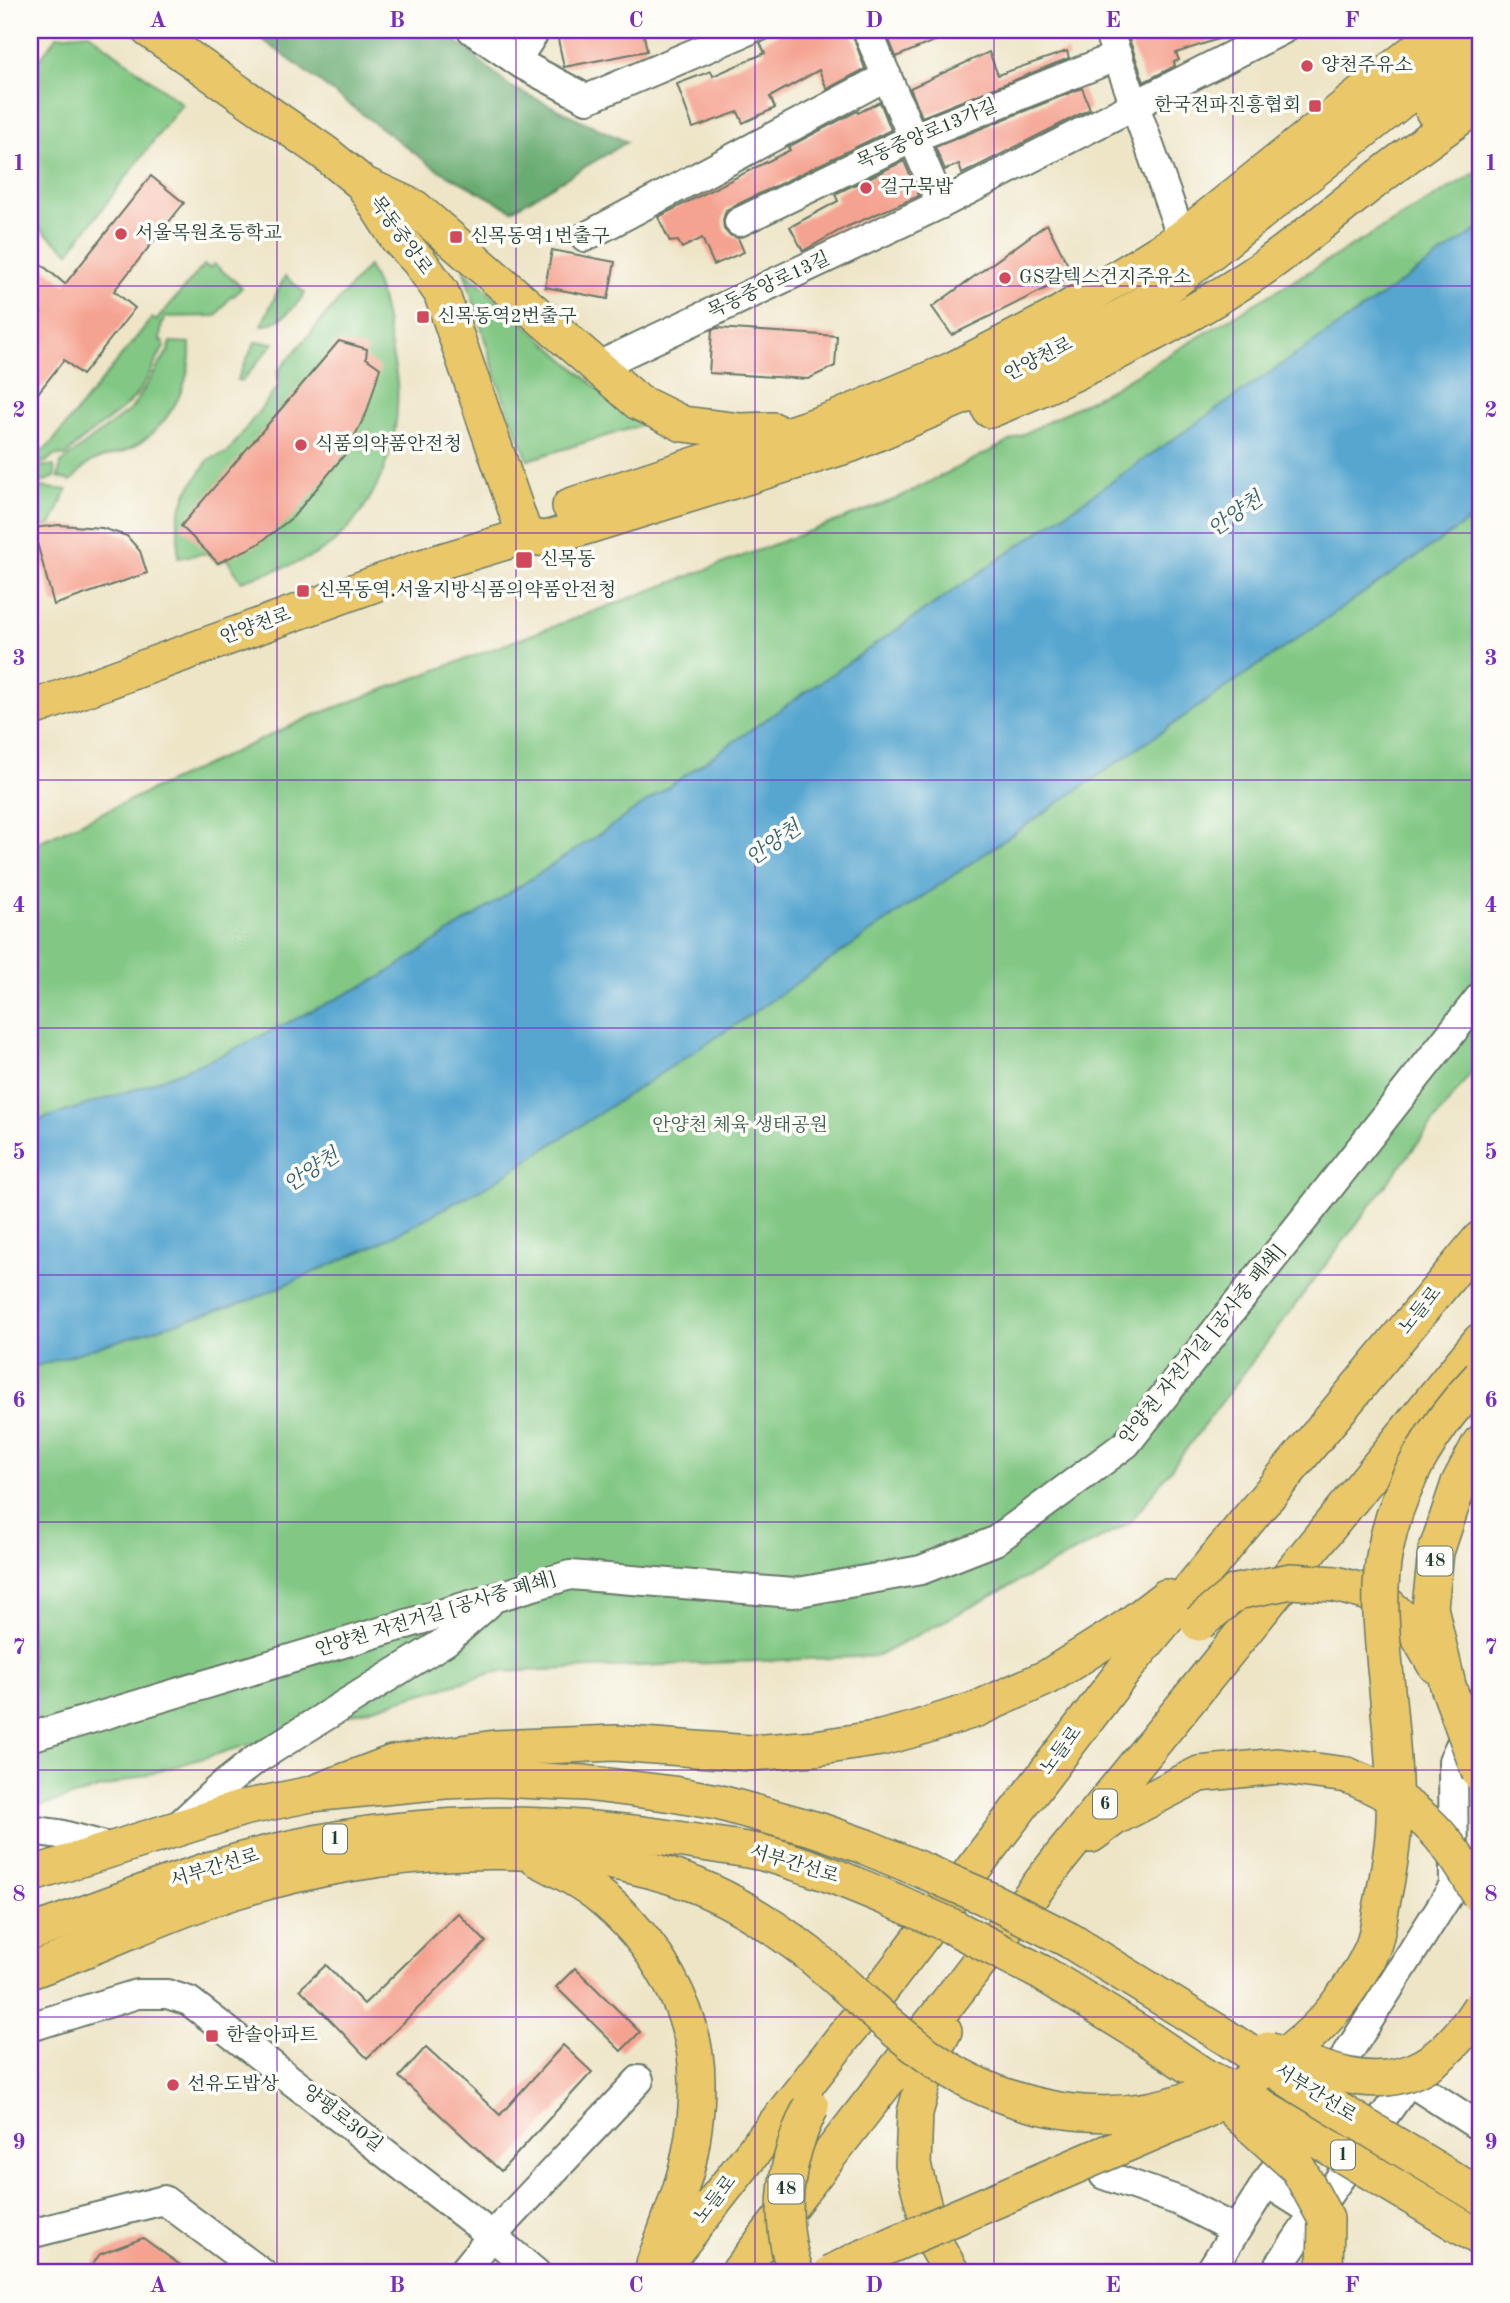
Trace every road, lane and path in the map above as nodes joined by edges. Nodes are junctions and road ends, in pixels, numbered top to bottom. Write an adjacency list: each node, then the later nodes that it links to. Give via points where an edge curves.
1 (149, 30): 18 (main road, 목동중앙로)
2 (472, 30): 12 (street)
3 (536, 30): 12 (street)
4 (749, 30): 12 (street, via 587,99)
5 (867, 30): 14 (street)
6 (1108, 30): 11 (street)
7 (1282, 30): 10 (street, 목동중앙로13길)
8 (1441, 30): 22 (main road, 안양천로)
9 (1480, 38): 24 (main road, 안양천로, via 1157,294)
10 (1236, 41): 16 (street, 목동중앙로13길)
11 (1118, 57): 16 (street); 17 (street, 목동중앙로13가길)
12 (516, 61)
13 (1480, 74): 24 (main road, via 1226,275 1110,341 1062,363)
14 (887, 76): 17 (street); 21 (street)
15 (1480, 103): 26 (main road, via 1215,299 1052,385 904,445 833,467)
16 (1135, 106): 19 (street, 목동중앙로13길); 22 (street)
17 (913, 138): 19 (street); 20 (street, 목동중앙로13가길)
18 (363, 184): 23 (main road, via 415,208); 27 (main road, 목동중앙로, via 398,239 441,292)
19 (941, 204): 23 (street, 목동중앙로13길)
20 (739, 222)
21 (585, 237)
22 (1182, 238): 25 (main road, 안양천로, via 1053,318 952,370)
23 (596, 367): 25 (main road, via 638,402 683,424 741,431)
24 (1024, 370): 26 (main road, 안양천로, via 852,444)
25 (804, 429): 27 (main road, 안양천로, via 542,516)
26 (791, 463): 27 (main road, 안양천로, via 546,539)
27 (525, 536): 28 (main road, 안양천로, via 419,568)
28 (30, 709)
29 (1480, 998): 35 (street, 안양천 자전거길 [공사중 폐쇄], via 1126,1444 995,1541 921,1570 793,1593 570,1575)
30 (1480, 1239): 34 (main road, 노들로)
31 (1480, 1341): 46 (main road, 6)
32 (1480, 1377): 57 (main road, bridge, via 1408,1476 1384,1554 1381,1631 1395,1789 1390,1867 1373,1944 1357,1976 1310,2035 1284,2057)
33 (1480, 1443): 37 (main road, 48, via 1459,1483 1436,1552 1430,1607)
34 (1221, 1554): 36 (main road, 노들로); 41 (main road, via 1127,1627 1048,1677 977,1709 915,1729 847,1744 750,1754 615,1743 495,1748 392,1763)
35 (495, 1597): 39 (street, 안양천 자전거길 [공사중 폐쇄]); 42 (street, via 446,1641 256,1760)
36 (1128, 1665): 37 (main road, bridge, via 1199,1623 1236,1592 1292,1581 1335,1584 1377,1595 1414,1629); 52 (main road, 노들로)
37 (1448, 1686): 40 (main road, 48, bridge)
38 (1480, 1702): 61 (street, via 1453,1761 1454,1885)
39 (30, 1737)
40 (1480, 1774)
41 (311, 1794): 42 (main road, 서부간선로 / 1); 55 (main road, 서부간선로 / 1, bridge, via 445,1781 559,1782 634,1788 769,1815 866,1847 984,1897 1069,1940)
42 (175, 1829): 44 (main road, 서부간선로 / 1)
43 (30, 1830): 44 (street)
44 (112, 1848): 47 (main road, 서부간선로 / 1)
45 (526, 1853): 51 (main road, via 398,1857 324,1868 232,1892); 57 (main road, bridge, via 636,1866 735,1904 808,1952 938,2063 1013,2099 1103,2114 1179,2104); 72 (main road, via 582,1883 616,1910 642,1938 684,2010 698,2082 694,2121 688,2160)
46 (1060, 1858): 48 (main road, bridge, via 1114,1818 1199,1773 1278,1766 1347,1776 1400,1799 1452,1848); 50 (main road, 6)
47 (30, 1875)
48 (1480, 1896)
49 (30, 1933): 57 (main road, 서부간선로 / 1, bridge, via 200,1872 356,1836 456,1825 602,1829 762,1853 855,1884 1042,1973)
50 (982, 1962): 74 (main road, 6); 77 (main road, via 930,2059 915,2113 913,2165 920,2197 932,2238)
51 (30, 1970)
52 (890, 1978): 73 (main road, 노들로); 75 (main road, 48, bridge, via 800,2127 784,2222)
53 (1480, 2007): 55 (main road, bridge, via 1450,2048 1433,2062 1382,2079 1335,2073)
54 (30, 2027): 67 (street, 양평로30길, via 137,1994 167,1994 189,2001)
55 (1224, 2036): 62 (main road, 서부간선로 / 1, bridge)
56 (639, 2080): 67 (street)
57 (1217, 2083): 68 (main road, 서부간선로 / 1, bridge); 76 (main road, bridge, via 1206,2110); 80 (main road, bridge, via 1238,2114 1298,2168 1326,2219)
58 (1480, 2127): 59 (street, via 1409,2081)
59 (1367, 2140): 63 (street); 64 (street)
60 (1104, 2175): 65 (street, via 1179,2202)
61 (1266, 2182): 64 (street); 65 (street)
62 (1480, 2196)
63 (1480, 2209)
64 (1315, 2213): 79 (street)
65 (1236, 2230): 78 (street)
66 (30, 2234): 69 (street, via 164,2200)
67 (492, 2236): 70 (street); 71 (street, 양평로30길)
68 (1480, 2238)
69 (246, 2268)
70 (462, 2273)
71 (536, 2273)
72 (652, 2273)
73 (658, 2273)
74 (738, 2273)
75 (796, 2273)
76 (831, 2273)
77 (952, 2273)
78 (1209, 2273)
79 (1274, 2273)
80 (1325, 2273)

